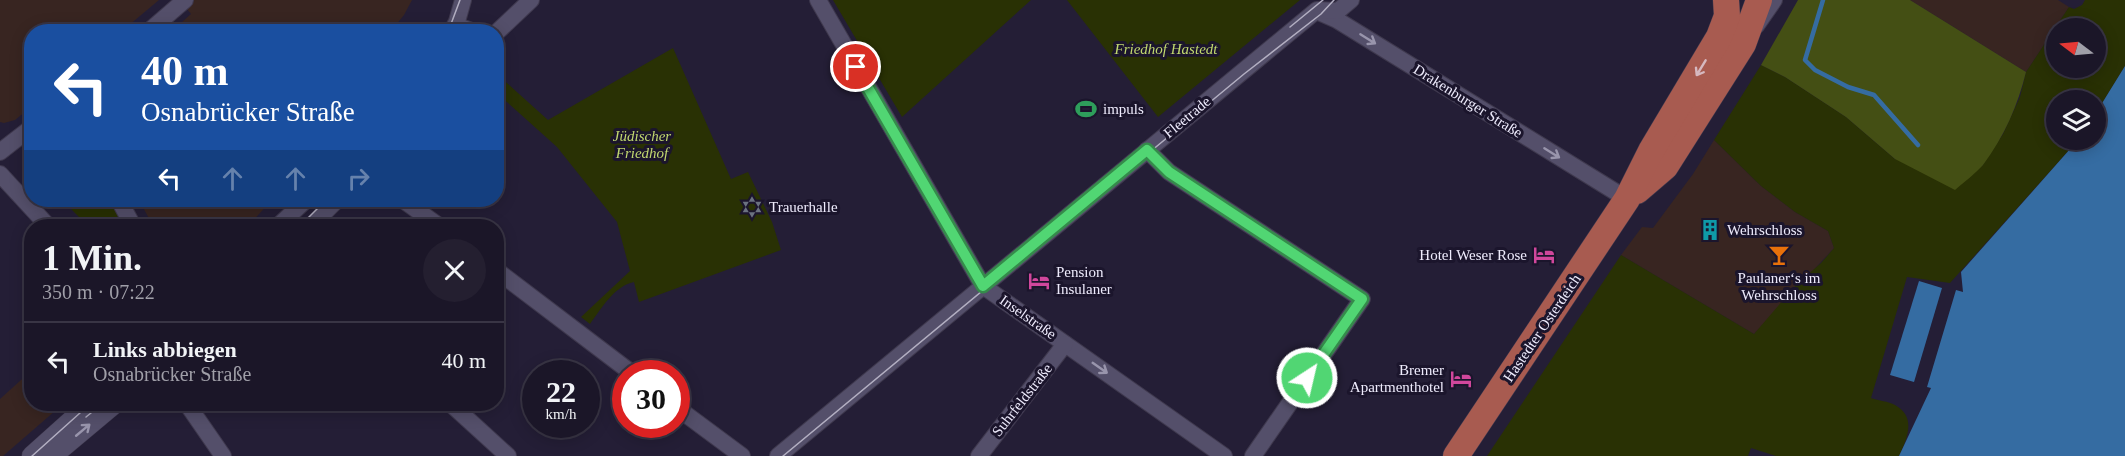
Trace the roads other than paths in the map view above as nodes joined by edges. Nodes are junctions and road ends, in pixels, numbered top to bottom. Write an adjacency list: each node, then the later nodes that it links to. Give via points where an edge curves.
1 (185, 0): 10 (street)
2 (463, 0): 11 (street)
3 (531, 0): 12 (street)
4 (818, 0): 29 (street, Inselstraße)
5 (1351, 0): 8 (street, Fleetrade, via 1338,11)
6 (1759, 0): 13 (main road)
7 (1774, 0): 13 (street, Hastedter Osterdeich)
8 (1316, 5): 15 (street, Fleetrade); 18 (street, Drakenburger Straße, one-way to 18)
9 (1730, 5): 18 (main road, Hastedter Osterdeich, one-way to 18, via 1719,38 1651,152)
10 (157, 24)
11 (455, 24)
12 (504, 25)
13 (1743, 44): 18 (main road, Hastedter Osterdeich, via 1665,167)
14 (24, 133): 16 (street)
15 (1147, 150): 29 (street, Fleetrade); 45 (street, via 1169,172 1362,299)
16 (0, 152)
17 (0, 174): 19 (street)
18 (1628, 199): 46 (main road, Hastedter Osterdeich)
19 (24, 200)
20 (30, 207): 24 (street)
21 (298, 207): 25 (street)
22 (330, 207): 26 (street)
23 (413, 207): 27 (street)
24 (42, 219)
25 (286, 219)
26 (318, 219)
27 (429, 219)
28 (504, 276): 31 (street)
29 (983, 286): 30 (street, Inselstraße); 42 (street, Fleetrade)
30 (1065, 344): 43 (street, Suhrfeldstraße); 44 (street, Inselstraße, one-way to 44)
31 (615, 360)
32 (82, 411): 37 (street)
33 (106, 411): 38 (street, one-way to 33)
34 (193, 411): 39 (street)
35 (459, 411): 40 (street)
36 (690, 417): 41 (street)
37 (32, 456)
38 (52, 456)
39 (224, 456)
40 (508, 456)
41 (742, 456)
42 (778, 456)
43 (979, 456)
44 (1224, 456)
45 (1253, 456)
46 (1456, 456)

